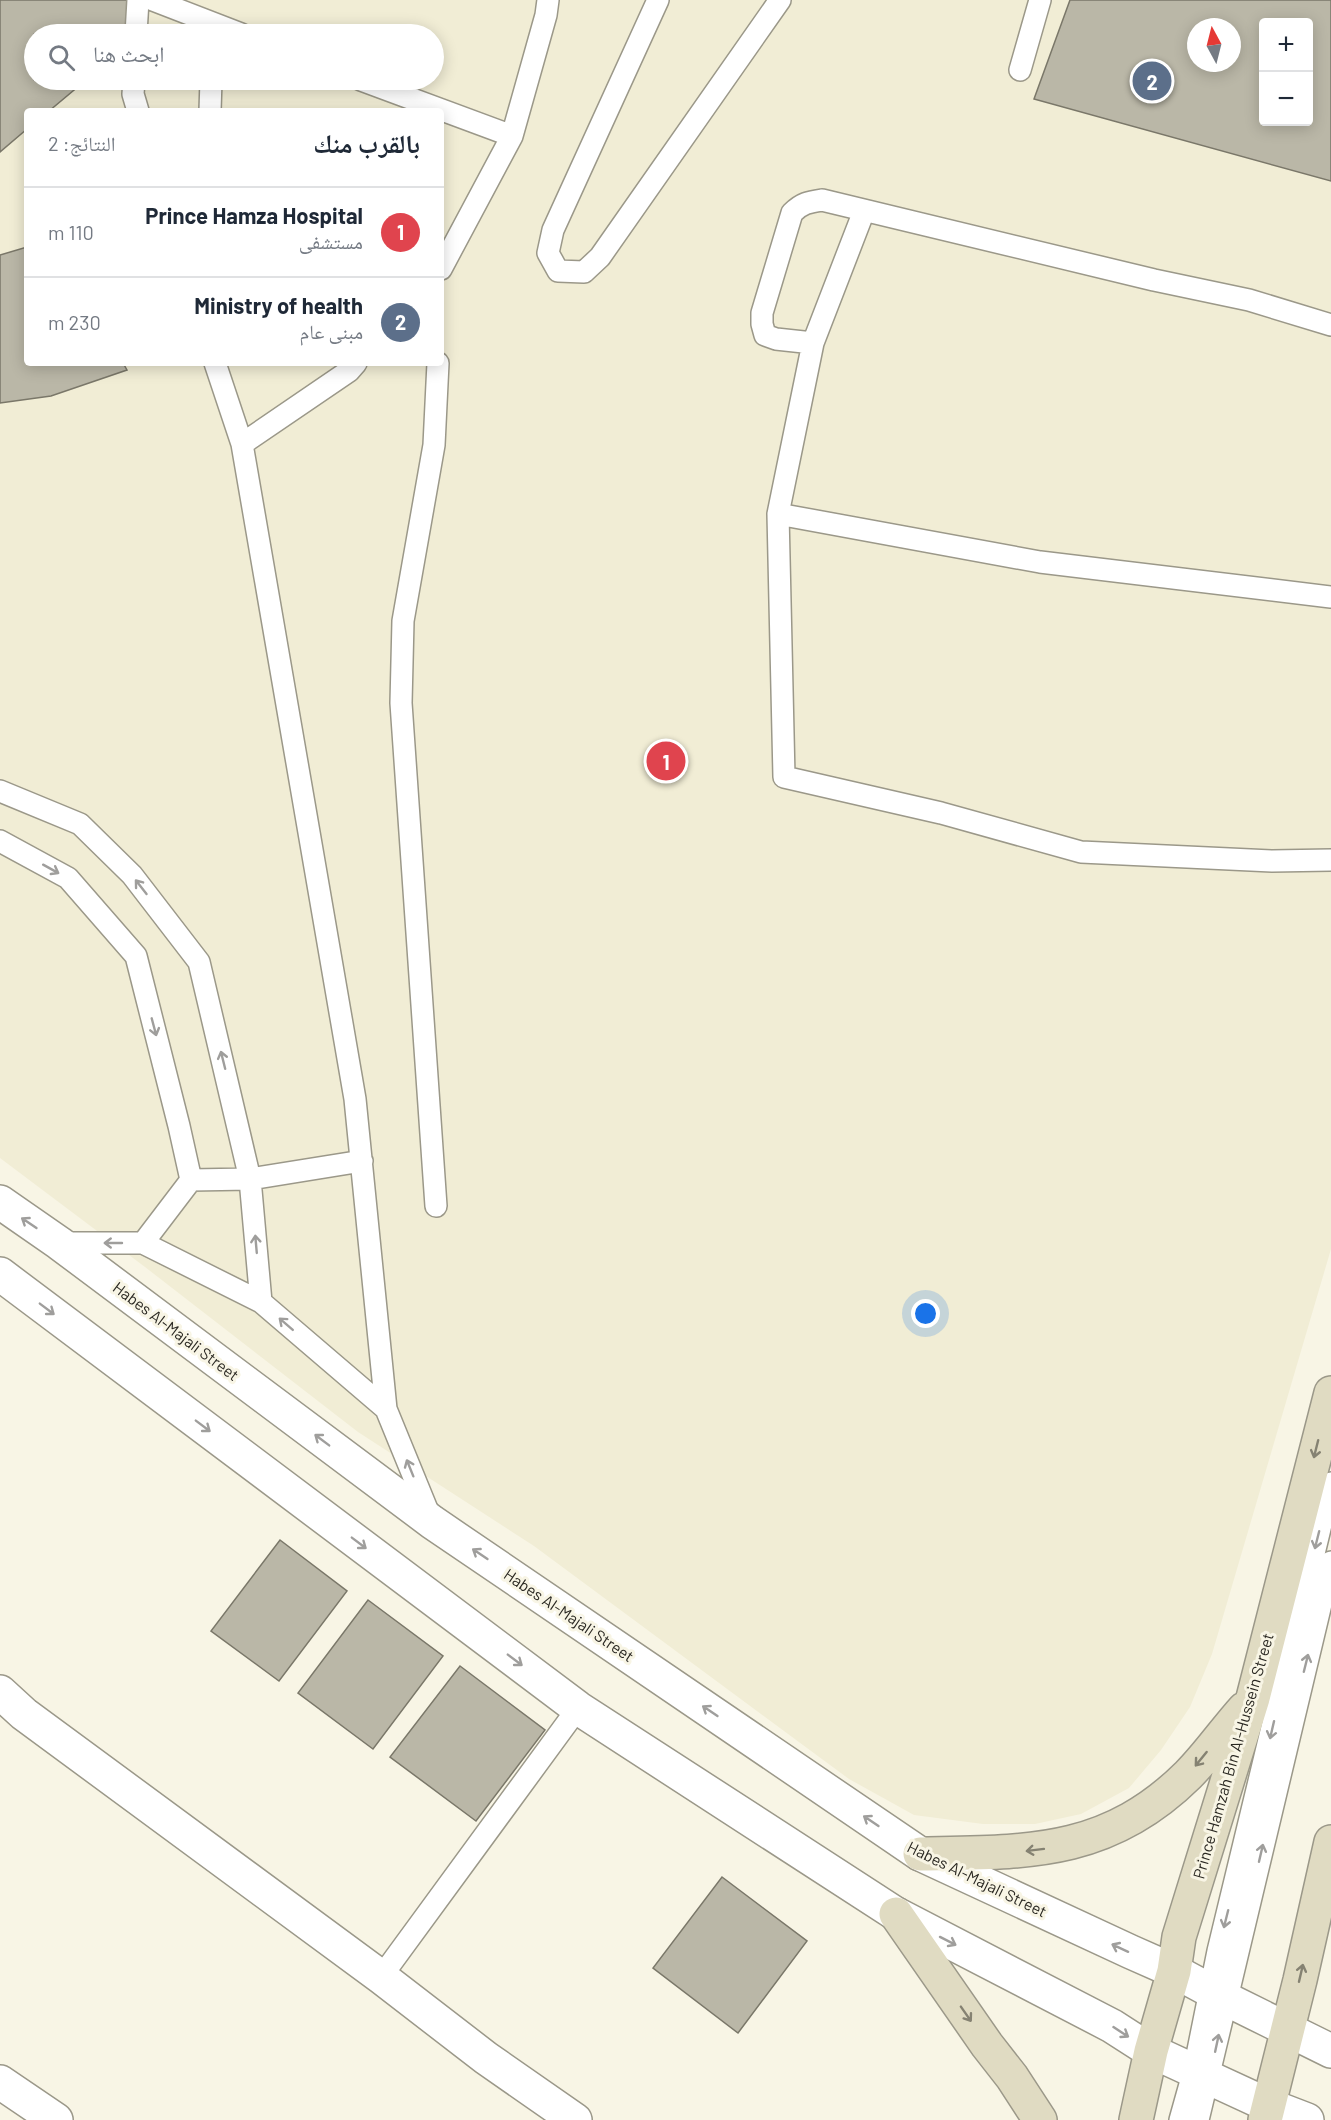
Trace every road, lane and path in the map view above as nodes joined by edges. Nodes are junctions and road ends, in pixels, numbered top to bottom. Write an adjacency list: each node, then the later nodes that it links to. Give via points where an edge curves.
1 (138, 0): 7 (lane)
2 (153, 0): 8 (lane)
3 (548, 0): 17 (lane)
4 (657, 0): 5 (lane, via 553,230 548,253 558,271 584,272 600,257)
5 (780, 0)
6 (1040, 0): 9 (lane)
7 (137, 24)
8 (201, 24)
9 (1020, 70)
10 (133, 90): 13 (lane)
11 (211, 90): 14 (lane)
12 (388, 90): 15 (lane)
13 (137, 108)
14 (210, 108)
15 (436, 108)
16 (444, 111): 17 (lane)
17 (512, 136): 19 (lane)
18 (864, 211): 20 (lane, via 1250,300); 21 (lane); 21 (lane, via 822,200 808,202 792,213 788,222 762,324 765,335)
19 (444, 263)
20 (1331, 325)
21 (813, 343): 26 (lane)
22 (216, 366): 25 (lane)
23 (353, 366): 25 (lane)
24 (438, 366): 35 (lane, via 434,445 404,621 401,667)
25 (242, 444): 31 (lane)
26 (778, 514): 27 (lane, via 1040,562); 30 (lane, via 784,777 941,813 1081,852)
27 (1331, 597)
28 (0, 791): 32 (lane, one-way to 28, via 199,962 132,875 80,824)
29 (0, 841): 33 (lane, one-way to 33, via 68,878 135,956)
30 (1331, 860)
31 (363, 1161): 32 (lane); 41 (lane)
32 (250, 1179): 33 (lane); 39 (lane, one-way to 32)
33 (191, 1180): 37 (lane)
34 (0, 1203): 36 (street, Habes Al-Majali Street, one-way to 34)
35 (436, 1206)
36 (59, 1243): 37 (lane, one-way to 36); 43 (street, Habes Al-Majali Street, one-way to 36)
37 (143, 1243): 39 (lane)
38 (0, 1274): 47 (street, one-way to 47)
39 (261, 1302): 41 (lane, one-way to 39)
40 (1331, 1393): 46 (main road, Prince Hamzah Bin Al-Hussein Street, one-way to 46)
41 (386, 1409): 43 (lane, one-way to 41)
42 (1331, 1483): 53 (lane, one-way to 53)
43 (432, 1522): 49 (street, Habes Al-Majali Street, one-way to 43)
44 (1331, 1562): 53 (lane, one-way to 44)
45 (0, 1692): 52 (street, via 24,1714)
46 (1253, 1698): 49 (main road, one-way to 49, via 1189,1774 1129,1820 1067,1845 1035,1850); 51 (main road, Prince Hamzah Bin Al-Hussein Street, via 1179,1937)
47 (579, 1708): 50 (street); 52 (lane)
48 (1331, 1842): 54 (main road, one-way to 48)
49 (920, 1854): 51 (street, Habes Al-Majali Street, one-way to 49)
50 (896, 1914): 55 (street, one-way to 55, via 1112,2026); 62 (main road, one-way to 62)
51 (1174, 1971): 53 (street, Habes Al-Majali Street); 55 (main road, Prince Hamzah Bin Al-Hussein Street)
52 (381, 1977): 61 (street)
53 (1218, 1994): 54 (street, Habes Al-Majali Street); 57 (lane)
54 (1288, 2030): 56 (street, Habes Al-Majali Street); 59 (main road)
55 (1151, 2051): 57 (street); 63 (main road, Prince Hamzah Bin Al-Hussein Street)
56 (1331, 2051)
57 (1202, 2073): 59 (street); 64 (lane); 65 (lane)
58 (0, 2082): 60 (street)
59 (1267, 2113): 66 (street)
60 (56, 2120)
61 (575, 2120)
62 (1040, 2120)
63 (1136, 2120)
64 (1180, 2120)
65 (1198, 2120)
66 (1306, 2120)

